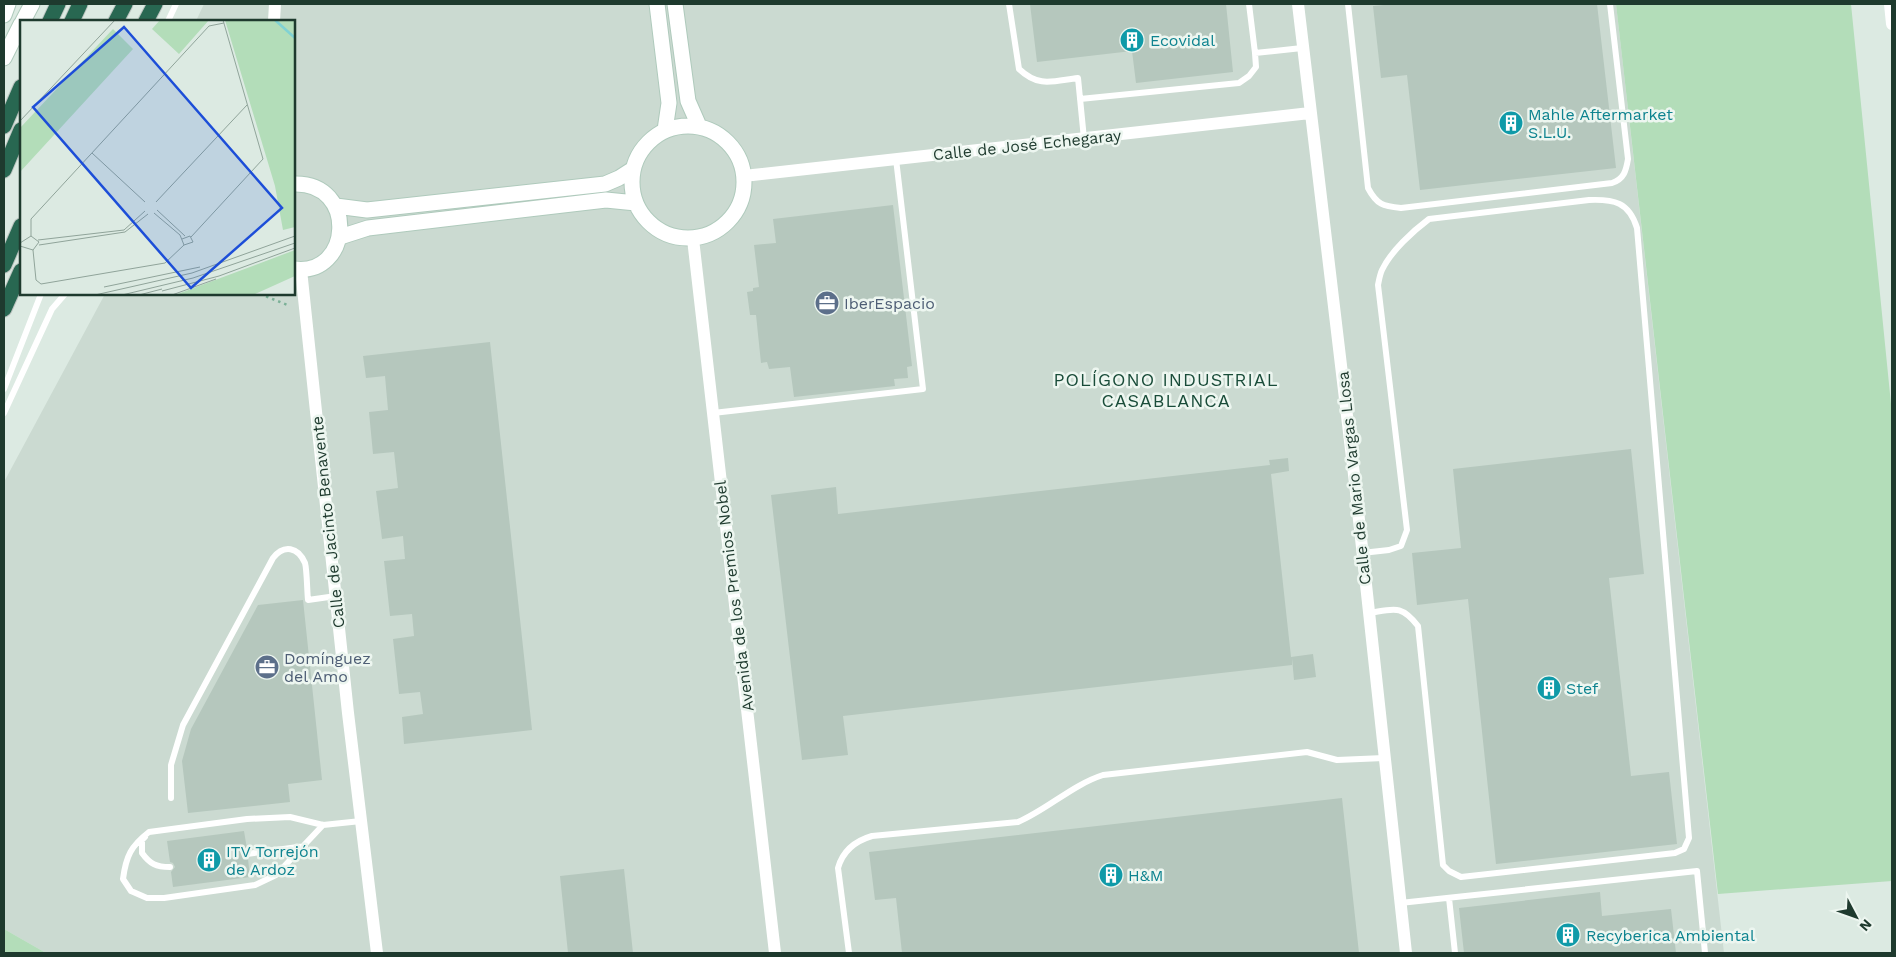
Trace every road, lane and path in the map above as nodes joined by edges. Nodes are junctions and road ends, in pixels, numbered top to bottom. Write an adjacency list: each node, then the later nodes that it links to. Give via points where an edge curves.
1 (8, 4): 17 (street)
2 (32, 4): 18 (street)
3 (58, 4): 19 (highway)
4 (80, 4): 20 (highway)
5 (125, 4): 21 (highway)
6 (155, 4): 22 (highway)
7 (178, 4): 23 (lane); 24 (lane)
8 (275, 4): 25 (street)
9 (657, 4): 36 (street, via 669,103)
10 (675, 4): 35 (street, via 688,101)
11 (1009, 4): 32 (lane, via 1019,69 1038,82 1078,78)
12 (1249, 4): 29 (lane)
13 (1298, 4): 28 (street, Calle de Mario Vargas Llosa)
14 (1348, 4): 15 (lane, via 1368,188 1384,206 1401,208 1620,180 1628,159)
15 (1610, 4)
16 (1890, 4): 26 (street)
17 (4, 15)
18 (23, 20)
19 (50, 20)
20 (72, 20)
21 (117, 20)
22 (147, 20)
23 (169, 20)
24 (172, 20)
25 (274, 20)
26 (1892, 24)
27 (20, 26): 30 (street)
28 (1302, 48): 29 (lane); 33 (street, Calle de Mario Vargas Llosa)
29 (1255, 53): 32 (lane, via 1256,67 1239,83)
30 (4, 58)
31 (20, 89): 34 (highway)
32 (1080, 99): 38 (lane)
33 (1310, 113): 38 (street, Calle de José Echegaray); 58 (street, Calle de Mario Vargas Llosa)
34 (4, 126)
35 (699, 126): 36 (street); 42 (street, via 729,143 739,158)
36 (665, 130): 40 (street, via 642,149)
37 (20, 132): 41 (highway)
38 (1084, 139): 39 (street, Calle de José Echegaray)
39 (896, 160): 42 (street, Calle de José Echegaray); 57 (lane, via 923,389)
40 (633, 169): 44 (street, via 632,189); 45 (street, via 605,184 367,210)
41 (4, 170)
42 (744, 176): 48 (street, via 744,192 737,211 725,225 711,234)
43 (295, 184): 45 (street, via 319,190)
44 (636, 203): 47 (street, via 606,200 368,228); 48 (street, via 646,220 661,232 676,238)
45 (336, 206): 47 (street)
46 (20, 228): 49 (highway)
47 (340, 237): 50 (street, via 327,258 315,266)
48 (693, 238): 57 (street, Avenida de los Premios Nobel)
49 (4, 265)
50 (298, 269): 59 (street, Calle de Jacinto Benavente)
51 (20, 273): 54 (highway)
52 (41, 295): 55 (lane)
53 (64, 295): 56 (lane, via 52,309)
54 (4, 309)
55 (4, 389)
56 (4, 413)
57 (713, 413): 72 (street, Avenida de los Premios Nobel)
58 (1362, 553): 60 (street, Calle de Mario Vargas Llosa); 60 (lane, via 1400,546 1407,530 1378,285 1382,270 1415,230 1429,219 1589,200 1607,199 1622,204 1633,215 1637,228 1689,838 1684,849 1674,853 1461,877 1449,871 1443,865 1418,626 1408,613 1396,608)
59 (336, 596): 62 (lane, via 308,600 305,563 294,550 279,550 183,725 172,766); 63 (street, Calle de Jacinto Benavente)
60 (1369, 613): 61 (street, Calle de Mario Vargas Llosa)
61 (1384, 758): 70 (street, Calle de Mario Vargas Llosa); 73 (lane, via 1337,760 1307,752 1103,775 1087,780 1018,822 872,836 859,840 847,849 838,868)
62 (171, 798)
63 (361, 821): 64 (lane); 71 (street, Calle de Jacinto Benavente)
64 (324, 825): 65 (lane, via 290,817 247,819); 66 (lane)
65 (149, 832): 66 (lane, via 137,842 126,860 122,879 131,890 147,898 255,885 276,875); 68 (lane, via 142,840 142,853 148,862)
66 (305, 846): 67 (lane)
67 (247, 854)
68 (170, 867)
69 (1449, 898): 70 (lane); 75 (lane); 76 (lane, via 1697,871)
70 (1400, 903): 74 (street, Calle de Mario Vargas Llosa)
71 (377, 953)
72 (775, 953)
73 (848, 953)
74 (1406, 953)
75 (1455, 953)
76 (1705, 953)

